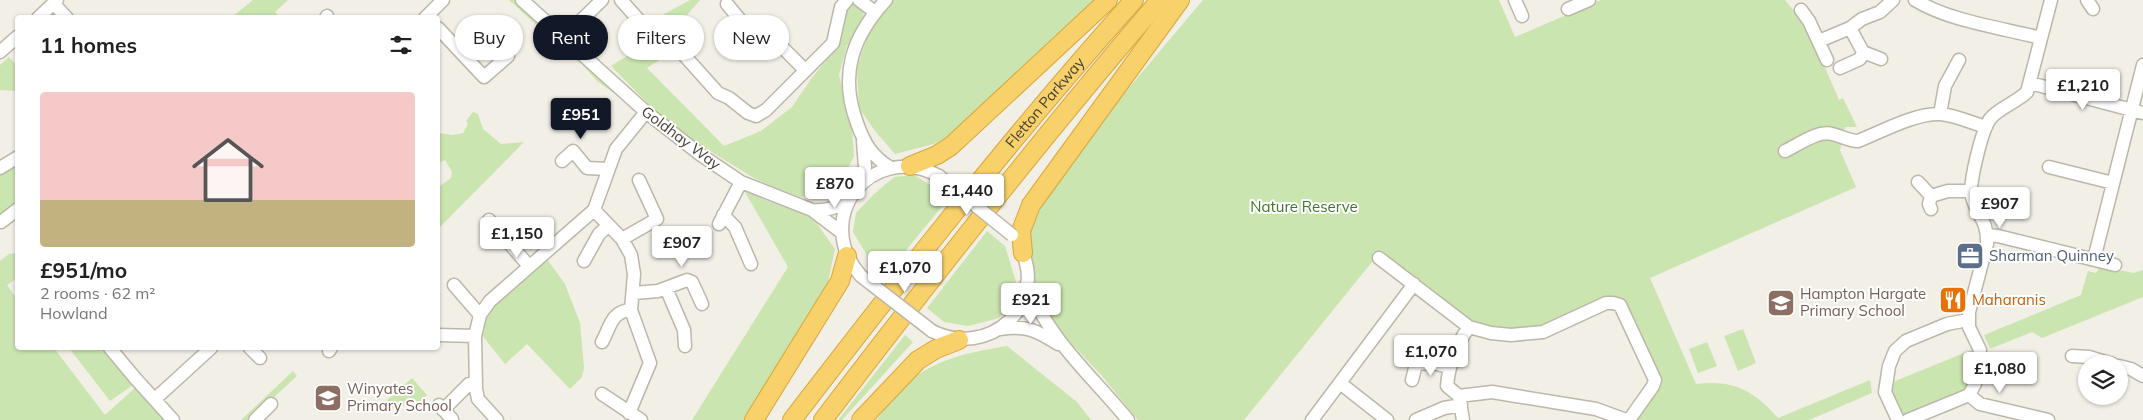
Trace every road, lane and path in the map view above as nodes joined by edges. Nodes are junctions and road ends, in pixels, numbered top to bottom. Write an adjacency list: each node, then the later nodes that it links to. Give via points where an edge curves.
1 (522, 0): 26 (street, Goldhay Way)
2 (601, 0): 27 (street)
3 (621, 0): 28 (street)
4 (859, 0): 22 (street)
5 (886, 0): 22 (street)
6 (1108, 0): 55 (highway, via 951,146)
7 (1134, 0): 128 (highway, Fletton Parkway, via 985,174)
8 (1160, 0): 129 (highway, Fletton Parkway, via 1003,188)
9 (1180, 0): 78 (highway, via 1031,205 1021,231)
10 (1515, 0): 29 (street)
11 (1588, 0): 20 (street)
12 (1893, 0): 30 (street, via 1880,12)
13 (1915, 0): 19 (street)
14 (2050, 0): 32 (street)
15 (55, 1): 23 (street); 24 (street)
16 (437, 2): 25 (street)
17 (840, 2): 45 (street, via 833,43)
18 (727, 4): 45 (street, via 742,21 778,43)
19 (1938, 5): 32 (street, via 1972,22)
20 (1568, 9)
21 (1801, 10): 33 (street)
22 (875, 12): 51 (street, via 859,38 849,68 849,97)
23 (41, 15)
24 (65, 15)
25 (427, 15)
26 (538, 15)
27 (586, 15)
28 (634, 15)
29 (1522, 16)
30 (1850, 28): 33 (street); 35 (street)
31 (440, 30): 34 (street)
32 (2041, 38): 46 (street)
33 (1819, 41): 41 (street)
34 (455, 46)
35 (1863, 52): 36 (street); 44 (street, via 1860,59)
36 (1881, 59)
37 (468, 60): 38 (street, via 484,77)
38 (503, 60)
39 (588, 60): 47 (street, Goldhay Way)
40 (688, 60): 45 (street, via 718,93 756,116)
41 (1827, 60)
42 (1959, 60): 49 (street, via 1945,86)
43 (2143, 65): 48 (street)
44 (1840, 68)
45 (805, 70)
46 (2030, 83): 48 (street); 50 (street, via 2019,100 1991,118)
47 (646, 112): 59 (street, via 616,149); 61 (street, Goldhay Way)
48 (2137, 112): 64 (street)
49 (1940, 114): 50 (street); 52 (street, via 1906,121 1858,141 1823,133)
50 (1986, 127): 65 (street)
51 (862, 136): 58 (street, via 869,150); 63 (street, via 865,167)
52 (1784, 151)
53 (15, 159): 57 (street)
54 (562, 161): 59 (street, via 572,151 587,168)
55 (910, 166): 58 (street); 78 (street, bridge, via 939,176 1012,235)
56 (2049, 166): 64 (street)
57 (0, 168)
58 (891, 168): 63 (street)
59 (607, 169): 70 (street)
60 (639, 180): 77 (street, via 657,219)
61 (741, 182): 71 (street, Goldhay Way); 83 (street, via 721,220 735,227)
62 (1918, 182): 66 (street)
63 (862, 183): 67 (street)
64 (2114, 183): 81 (street)
65 (1970, 191): 66 (street, via 1948,191); 76 (street)
66 (1931, 196): 68 (street)
67 (848, 200): 71 (street, Goldhay Way, via 825,211); 75 (street)
68 (1931, 209)
69 (15, 210): 73 (street)
70 (594, 210): 74 (street); 85 (street)
71 (812, 210): 75 (street, Goldhay Way)
72 (489, 219): 85 (street)
73 (1, 222)
74 (608, 226): 77 (street); 82 (street, via 599,234)
75 (841, 232): 79 (street)
76 (1987, 235): 81 (street); 94 (street)
77 (622, 239): 90 (street, via 631,255)
78 (1023, 253): 86 (street)
79 (847, 256): 99 (street, bridge, via 861,276 932,331); 127 (highway, via 840,281)
80 (1379, 258): 87 (street)
81 (2094, 260): 84 (street)
82 (584, 261)
83 (751, 264)
84 (2115, 265)
85 (529, 266): 93 (street)
86 (1027, 283): 96 (street, via 1021,304 1009,322); 105 (street, via 1042,317)
87 (1414, 284): 95 (street); 114 (street)
88 (454, 285): 93 (street)
89 (666, 288): 90 (street); 91 (street, via 687,280 692,282); 101 (street, via 684,330)
90 (634, 294): 92 (street)
91 (702, 304)
92 (631, 310): 100 (street, via 614,316); 121 (street, via 650,363)
93 (480, 315): 98 (street)
94 (1968, 320): 116 (street, via 1981,356); 137 (street, via 1947,324 1906,342 1894,351 1886,392)
95 (1469, 327): 109 (street, via 1460,339); 136 (street, via 1511,335 1543,332 1606,303 1620,305 1655,380)
96 (1000, 328): 99 (street, via 980,338); 105 (street, via 1033,329)
97 (440, 335): 98 (street)
98 (475, 336): 113 (street)
99 (959, 340): 130 (highway, via 918,360)
100 (602, 342)
101 (685, 346)
102 (112, 350): 117 (street)
103 (209, 350): 117 (street)
104 (252, 350): 108 (street)
105 (1066, 350): 131 (street)
106 (2072, 356): 107 (street)
107 (2078, 356)
108 (260, 358)
109 (1449, 367): 112 (street, via 1411,360); 118 (street, via 1447,386)
110 (2128, 368): 111 (street)
111 (2143, 376)
112 (1412, 380)
113 (476, 381): 120 (street, via 469,384); 125 (street, via 478,399)
114 (1340, 383): 132 (street); 133 (street)
115 (602, 394): 121 (street)
116 (1969, 395): 122 (street, via 1980,404); 138 (street)
117 (155, 399): 123 (street)
118 (1460, 401): 134 (street); 135 (street); 136 (street, via 1492,392 1596,409)
119 (271, 404): 124 (street)
120 (445, 411)
121 (629, 412): 126 (street)
122 (2020, 416): 139 (street)
123 (174, 420)
124 (255, 420)
125 (497, 420)
126 (641, 420)
127 (754, 420)
128 (792, 420)
129 (823, 420)
130 (861, 420)
131 (1128, 420)
132 (1312, 420)
133 (1387, 420)
134 (1416, 420)
135 (1464, 420)
136 (1628, 420)
137 (1898, 420)
138 (1908, 420)
139 (2048, 420)

